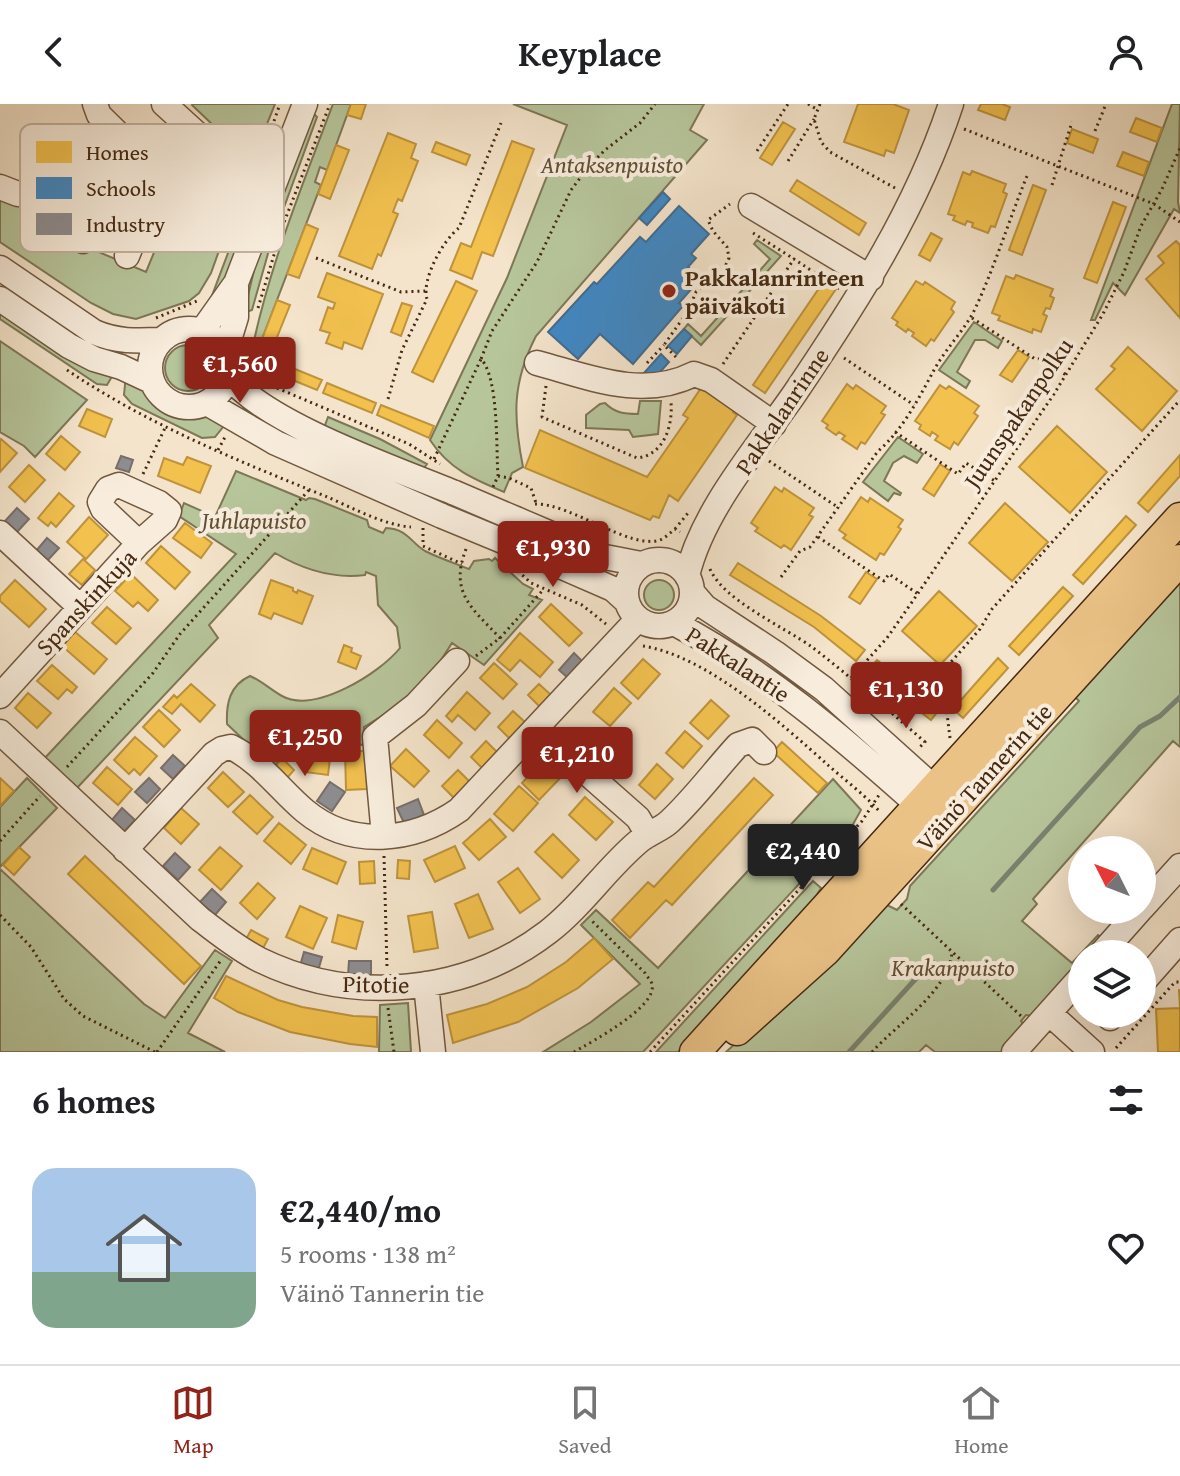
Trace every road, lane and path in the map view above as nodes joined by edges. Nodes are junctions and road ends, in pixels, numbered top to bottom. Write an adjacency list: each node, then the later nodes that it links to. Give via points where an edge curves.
1 (95, 104): 16 (street)
2 (164, 104): 17 (street)
3 (280, 104): 18 (path)
4 (305, 104): 20 (street)
5 (330, 104): 32 (path)
6 (655, 104): 50 (path, via 571,190)
7 (788, 104): 22 (path)
8 (808, 104): 11 (path)
9 (820, 104): 11 (path)
10 (1106, 104): 19 (path)
11 (818, 110): 13 (path)
12 (948, 114): 24 (path); 40 (street, Pakkalanrinne, via 900,227)
13 (814, 119): 23 (path); 28 (path, via 830,152)
14 (1072, 122): 24 (path)
15 (501, 123): 41 (path, via 459,228 446,238)
16 (107, 124)
17 (186, 124)
18 (276, 124)
19 (1095, 131)
20 (284, 143)
21 (1180, 148): 30 (path, Juunspakanpolku)
22 (757, 151)
23 (788, 161)
24 (1057, 166): 26 (path); 30 (path)
25 (1027, 176): 45 (path)
26 (1052, 185)
27 (0, 187): 29 (street)
28 (898, 190)
29 (20, 194)
30 (1154, 204): 33 (path); 54 (path, Juunspakanpolku, via 1103,314)
31 (751, 206): 40 (street); 55 (path, via 733,201 708,220 729,258 723,271 696,292 664,345)
32 (284, 222)
33 (1180, 222)
34 (129, 252): 37 (street)
35 (245, 252): 44 (street, via 236,283)
36 (275, 252): 44 (path, via 254,323)
37 (127, 256)
38 (316, 258): 41 (path, via 401,292)
39 (0, 268): 46 (street, via 109,339 126,342)
40 (871, 278): 65 (street, Pakkalanrinne)
41 (425, 291): 60 (path, via 427,299 402,350)
42 (843, 291): 55 (path, via 794,259)
43 (0, 299): 53 (street, via 69,346)
44 (213, 306): 46 (path); 47 (street); 49 (street)
45 (970, 317): 54 (path); 63 (path)
46 (156, 330): 47 (street); 56 (street)
47 (202, 331): 49 (street)
48 (841, 356): 63 (path)
49 (234, 357): 58 (path, via 250,363); 58 (street, via 235,385); 62 (street, via 224,386)
50 (481, 359): 69 (path); 72 (path, via 492,392)
51 (543, 365): 57 (street, via 619,385); 57 (path, via 542,417 637,458 648,457 666,436 672,412)
52 (63, 367): 59 (path)
53 (121, 367): 56 (street); 59 (path)
54 (1066, 375): 73 (path, Juunspakanpolku)
55 (703, 377): 57 (street); 65 (street)
56 (151, 381): 62 (street, via 171,403)
57 (670, 384)
58 (255, 388): 69 (path, via 409,444); 89 (street, bridge, via 288,421 605,557)
59 (112, 399): 66 (path)
60 (388, 399)
61 (1180, 400): 104 (path, via 992,609 938,677 943,681)
62 (207, 403): 64 (street)
63 (914, 405): 67 (path)
64 (236, 419): 68 (path); 81 (street)
65 (774, 424): 77 (street, Pakkalanrinne)
66 (165, 428): 68 (path); 76 (path)
67 (895, 432): 73 (path, via 958,474 966,463); 79 (path)
68 (218, 450): 75 (path)
69 (434, 459): 71 (path)
70 (769, 461): 79 (path)
71 (442, 465)
72 (498, 476): 74 (path); 78 (path, via 531,488)
73 (995, 481): 94 (path, Juunspakanpolku)
74 (493, 487)
75 (309, 490): 81 (path, via 404,526); 107 (path)
76 (135, 492): 85 (street, Spanskinkuja, via 169,511); 85 (street, Spanskinkuja, via 119,485 108,489 100,502)
77 (719, 503): 86 (street, Pakkalanrinne); 92 (street, Pakkalanrinne, via 692,557)
78 (536, 504)
79 (839, 508): 83 (path)
80 (1180, 518): 108 (main road, Väinö Tannerin tie)
81 (432, 522): 88 (path, via 423,546); 96 (street, bridge, via 505,542 613,589)
82 (0, 533): 95 (street)
83 (818, 537): 91 (path); 94 (path, via 884,581 889,574)
84 (470, 541): 88 (path)
85 (139, 543): 95 (street, Spanskinkuja)
86 (665, 559): 89 (street); 92 (street, via 676,564)
87 (1180, 560): 110 (main road, Väinö Tannerin tie)
88 (462, 564): 98 (path, via 460,586 468,604)
89 (641, 564): 96 (street, via 632,573)
90 (515, 568): 93 (path)
91 (781, 577)
92 (690, 584): 97 (street, via 683,615); 108 (street, Pakkalantie, via 705,607 824,689)
93 (544, 589): 96 (path); 98 (path)
94 (918, 594): 100 (path, Juunspakanpolku)
95 (80, 607): 101 (street, Spanskinkuja)
96 (628, 618): 97 (street, via 653,626); 102 (street); 109 (path, via 636,645 692,664 748,699)
97 (674, 623): 106 (street, Pakkalantie, via 773,683)
98 (500, 638): 99 (path, via 473,658)
99 (457, 661): 112 (street, via 416,705 375,737)
100 (851, 678)
101 (0, 696)
102 (536, 728): 111 (street, via 638,818); 112 (street, via 459,810 415,833)
103 (0, 732): 107 (street, Pitotie)
104 (952, 741)
105 (758, 746): 111 (street, Pitotie, via 738,745 667,823)
106 (891, 781): 108 (street, Pakkalantie); 109 (path)
107 (53, 782): 113 (path); 114 (street, Pitotie)
108 (926, 796): 110 (street, Pakkalantie); 137 (main road, Väinö Tannerin tie)
109 (872, 803): 136 (path, via 862,821)
110 (949, 814): 138 (main road, Väinö Tannerin tie, via 826,950)
111 (648, 835): 117 (street, Pitotie)
112 (384, 836): 114 (street, via 361,836 325,825 231,747 214,754); 128 (path)
113 (0, 841)
114 (125, 850): 123 (street, Pitotie)
115 (1180, 866): 116 (street)
116 (1156, 892)
117 (577, 907): 127 (street, Pitotie, via 521,951); 135 (path, via 645,973 652,993 630,1017)
118 (905, 909): 124 (path)
119 (0, 915): 132 (path, via 83,1016)
120 (1128, 924): 121 (street)
121 (1113, 940)
122 (1180, 940): 125 (street)
123 (232, 943): 128 (street, Pitotie, via 318,981); 132 (path)
124 (952, 952): 130 (path); 139 (path, via 944,979 929,998)
125 (1156, 967)
126 (1180, 982): 131 (path)
127 (426, 984): 128 (street, Pitotie); 134 (street)
128 (387, 989): 133 (path)
129 (1068, 990): 130 (street)
130 (1039, 1018): 131 (street); 140 (street)
131 (1104, 1050)
132 (156, 1052)
133 (394, 1052)
134 (433, 1052)
135 (574, 1052)
136 (650, 1052)
137 (695, 1052)
138 (712, 1052)
139 (872, 1052)
140 (1014, 1052)

